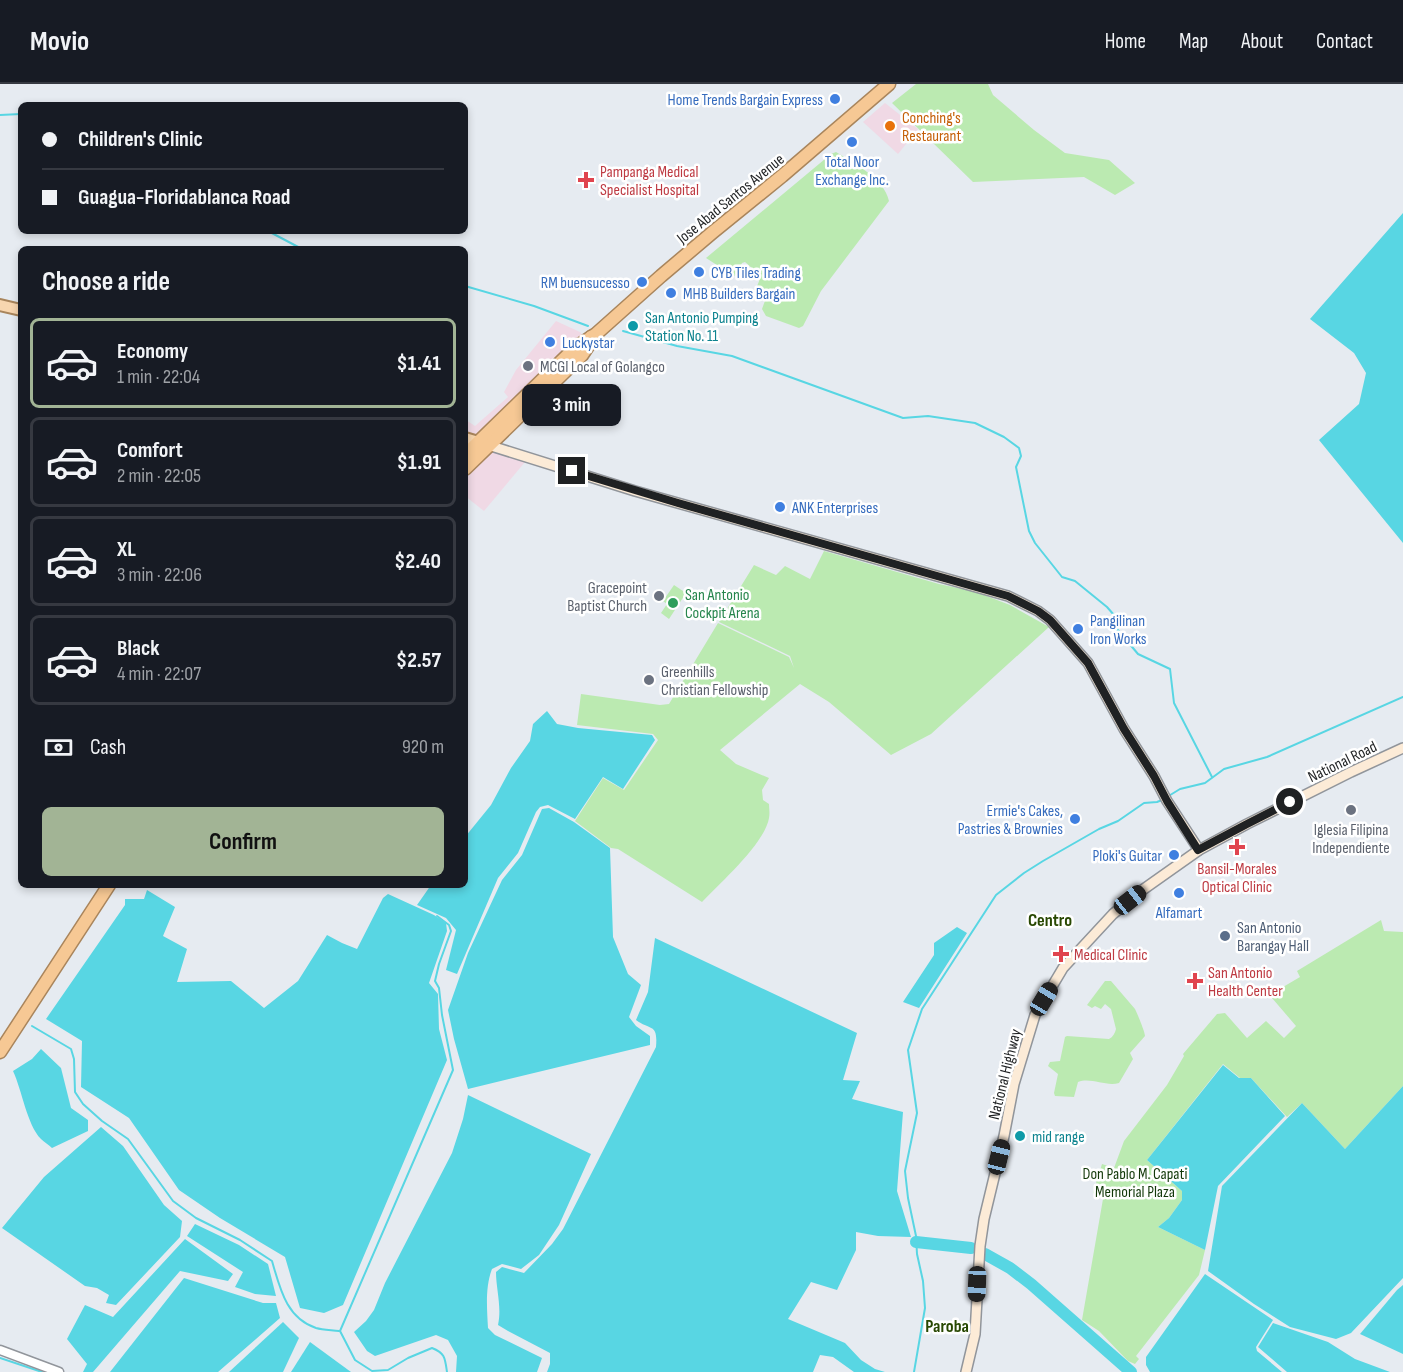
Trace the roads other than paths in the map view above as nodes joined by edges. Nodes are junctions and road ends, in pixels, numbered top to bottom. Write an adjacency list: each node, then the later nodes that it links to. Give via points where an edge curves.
1 (889, 84): 5 (highway, Jose Abad Santos Avenue, via 576,347)
2 (0, 305): 3 (main road)
3 (18, 309)
4 (468, 439): 5 (main road)
5 (483, 444): 6 (highway, Jose Abad Santos Avenue); 7 (highway, Jose Abad Santos Avenue); 9 (main road, via 1008,596 1038,611 1088,663)
6 (468, 453)
7 (468, 465)
8 (1403, 748): 9 (main road, National Road)
9 (1198, 850): 14 (main road, National Highway, via 1113,914 1063,968 1035,1015 1014,1084 984,1219 975,1334)
10 (107, 888): 11 (highway)
11 (0, 1052)
12 (0, 1350): 13 (street)
13 (59, 1372)
14 (966, 1372)

